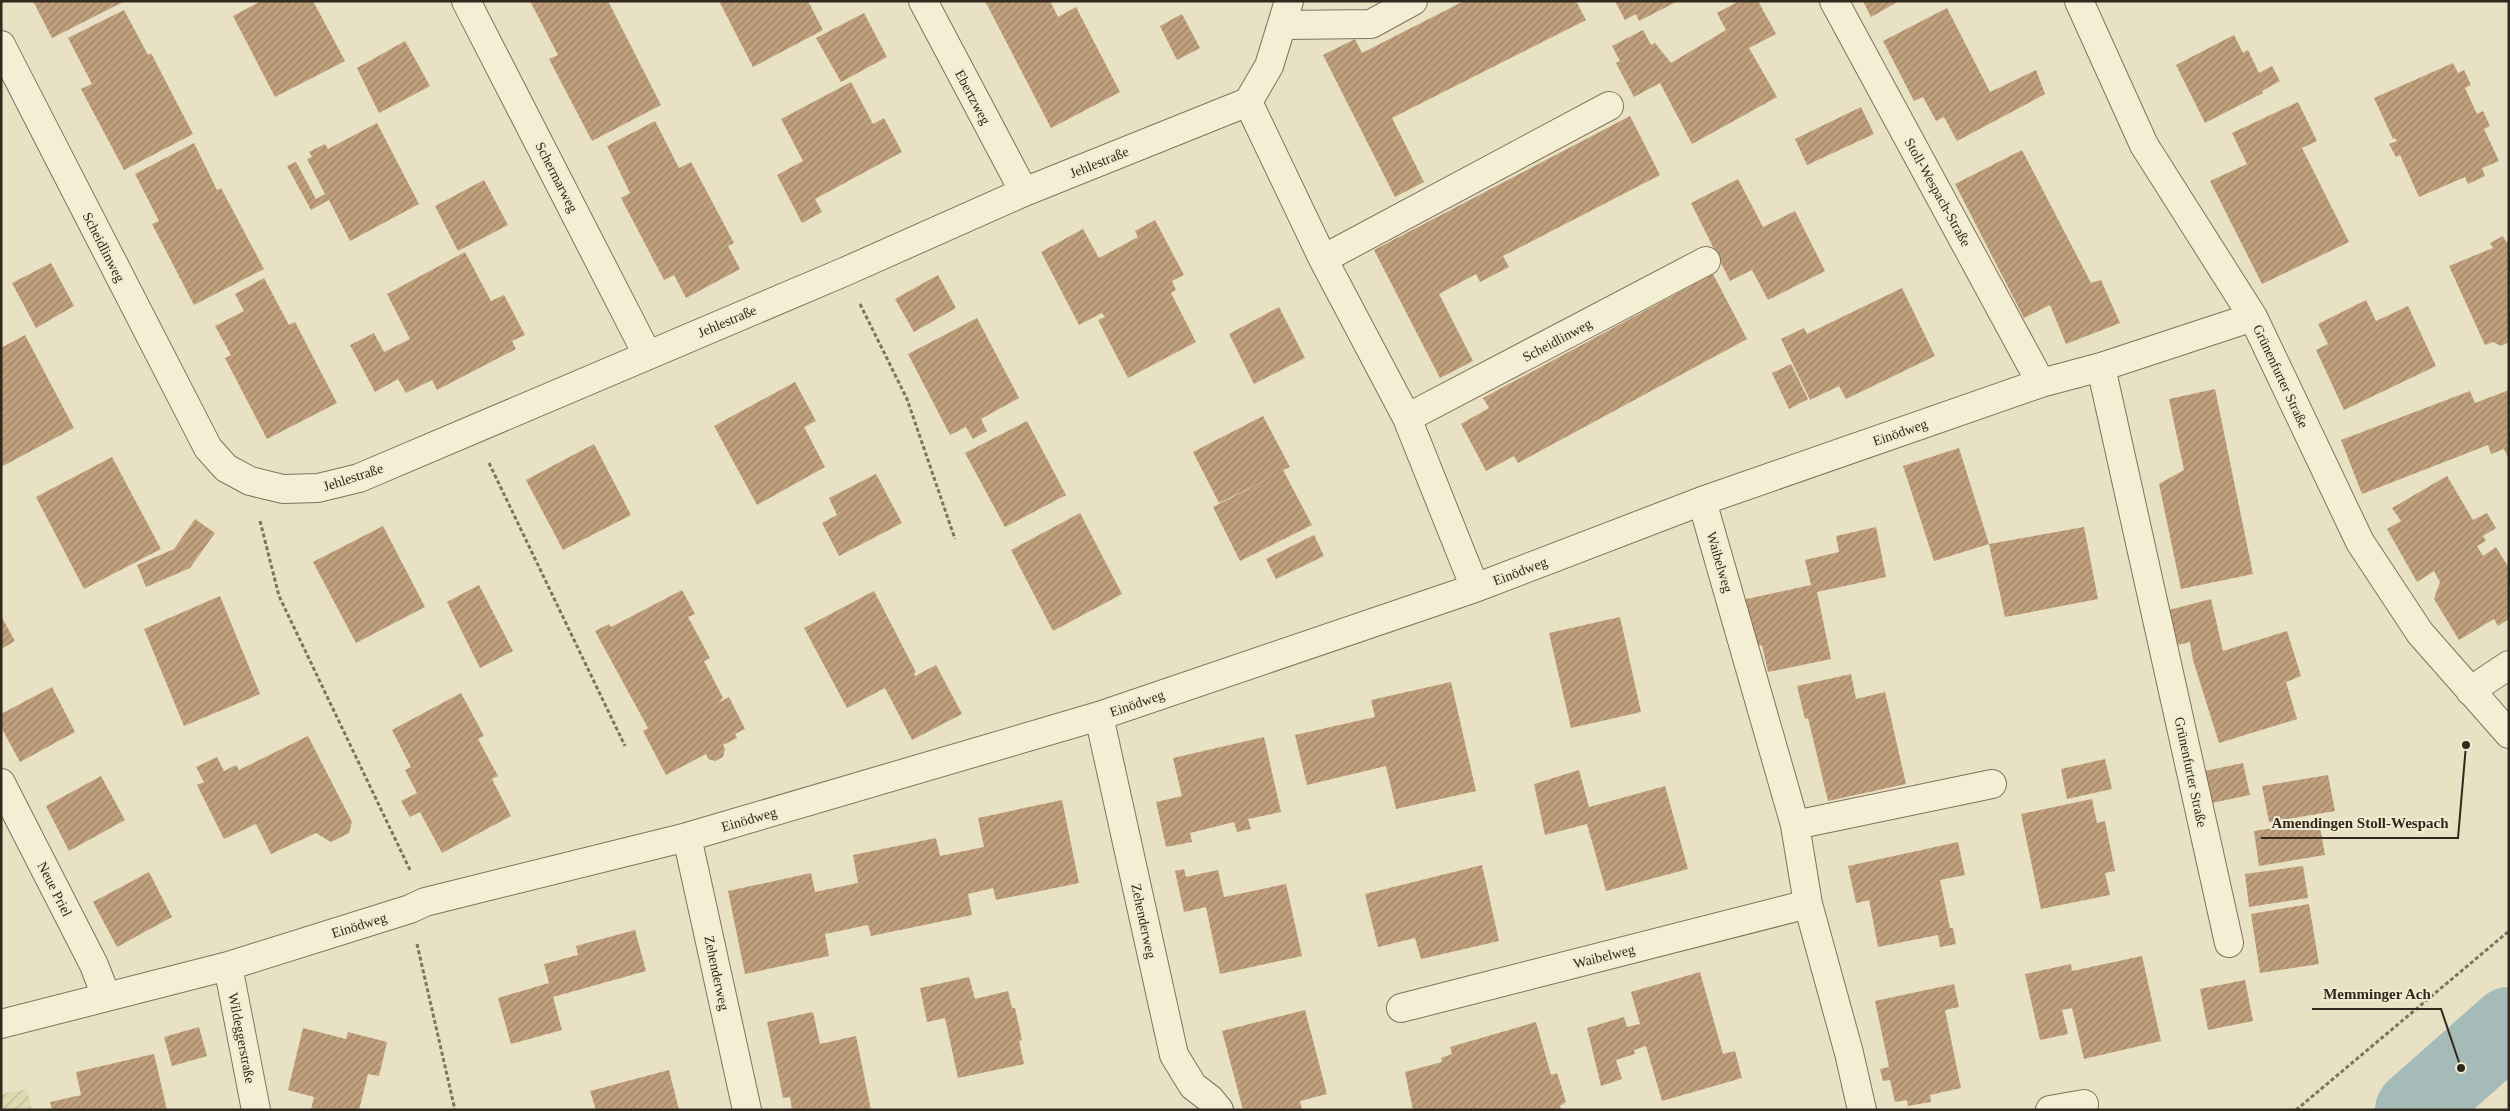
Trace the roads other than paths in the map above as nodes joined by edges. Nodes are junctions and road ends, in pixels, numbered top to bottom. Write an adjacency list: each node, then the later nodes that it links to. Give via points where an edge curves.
1 (466, 1): 14 (street, Schermarweg)
2 (923, 1): 10 (street, Ebertzweg)
3 (1413, 1): 6 (street, via 1371,24)
4 (1834, 1): 16 (street, Stoll-Wespach-Straße)
5 (2079, 1): 13 (street, Grünenfurter Straße, via 2144,145)
6 (1286, 13): 8 (street, via 1269,66)
7 (1, 45): 18 (street, Scheidlinweg)
8 (1248, 102): 10 (street, Jehlestraße); 11 (street)
9 (1609, 106): 11 (street)
10 (1024, 192): 14 (street, Jehlestraße)
11 (1323, 259): 17 (street)
12 (1706, 261): 17 (street, Scheidlinweg)
13 (2253, 317): 15 (street, Einödweg); 22 (street, Grünenfurter Straße, via 2360,542 2420,633)
14 (647, 354): 18 (street, Jehlestraße, via 359,478 318,488 283,489 250,480 226,468)
15 (2101, 367): 16 (street, Einödweg); 30 (street, Grünenfurter Straße)
16 (2041, 383): 19 (street, Einödweg)
17 (1407, 418): 20 (street)
18 (208, 448)
19 (1702, 501): 20 (street, Einödweg); 27 (street, Waibelweg)
20 (1475, 588): 23 (street, Einödweg)
21 (2509, 665): 22 (street)
22 (2470, 691): 24 (street, Grünenfurter Straße)
23 (1100, 716): 28 (street, Einödweg); 38 (street, Zehenderweg, via 1174,1055 1193,1086)
24 (2509, 734)
25 (1, 783): 32 (street, Neue Priel, via 94,965)
26 (1992, 784): 27 (street)
27 (1795, 825): 29 (street, Waibelweg)
28 (687, 837): 31 (street, Einödweg, via 417,906); 37 (street, Zehenderweg)
29 (1808, 904): 33 (street, Waibelweg); 39 (street, Waibelweg)
30 (2229, 943)
31 (228, 966): 32 (street, Einödweg); 36 (street, Wildeggerstraße)
32 (106, 996): 34 (street, Einödweg)
33 (1401, 1008)
34 (1, 1024)
35 (2084, 1104): 40 (street)
36 (256, 1110)
37 (748, 1110)
38 (1219, 1110)
39 (1862, 1110)
40 (2050, 1110)

